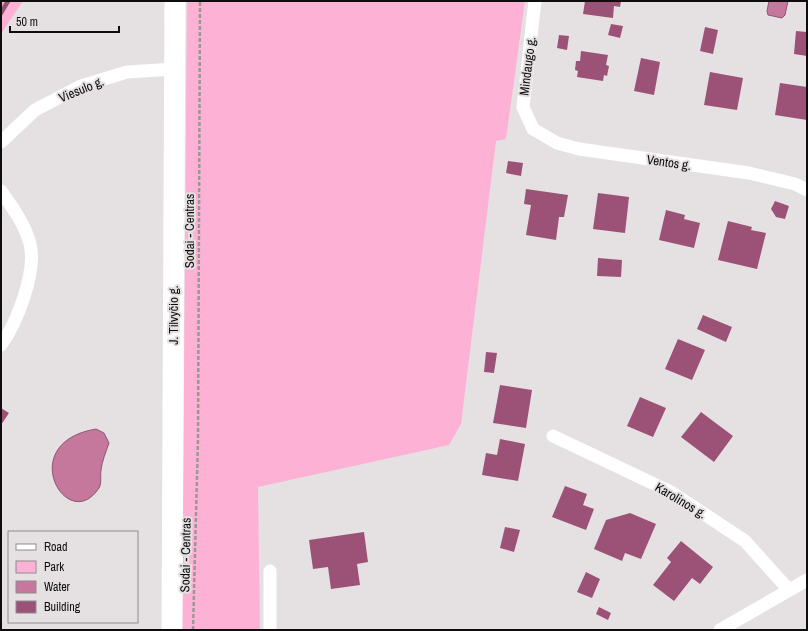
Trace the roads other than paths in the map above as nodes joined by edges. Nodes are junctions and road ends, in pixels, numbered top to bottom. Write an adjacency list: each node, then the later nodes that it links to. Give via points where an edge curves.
1 (175, 1): 3 (main road, J. Tilvyčio g.)
2 (535, 1): 4 (street, Mindaugo g., via 523,108)
3 (175, 69): 5 (street, Viesulo g., via 127,72 81,86 35,110); 13 (main road, J. Tilvyčio g.)
4 (533, 129): 6 (street, Ventos g., via 557,143 579,149 749,173 795,184)
5 (1, 142)
6 (807, 190)
7 (1, 191): 8 (street, via 22,222 30,245 31,267 25,294)
8 (1, 345)
9 (553, 436): 12 (street, Karolinos g., via 682,499 745,541)
10 (270, 571): 14 (street)
11 (807, 580): 12 (street)
12 (789, 590): 15 (street)
13 (172, 630)
14 (270, 630)
15 (720, 630)

